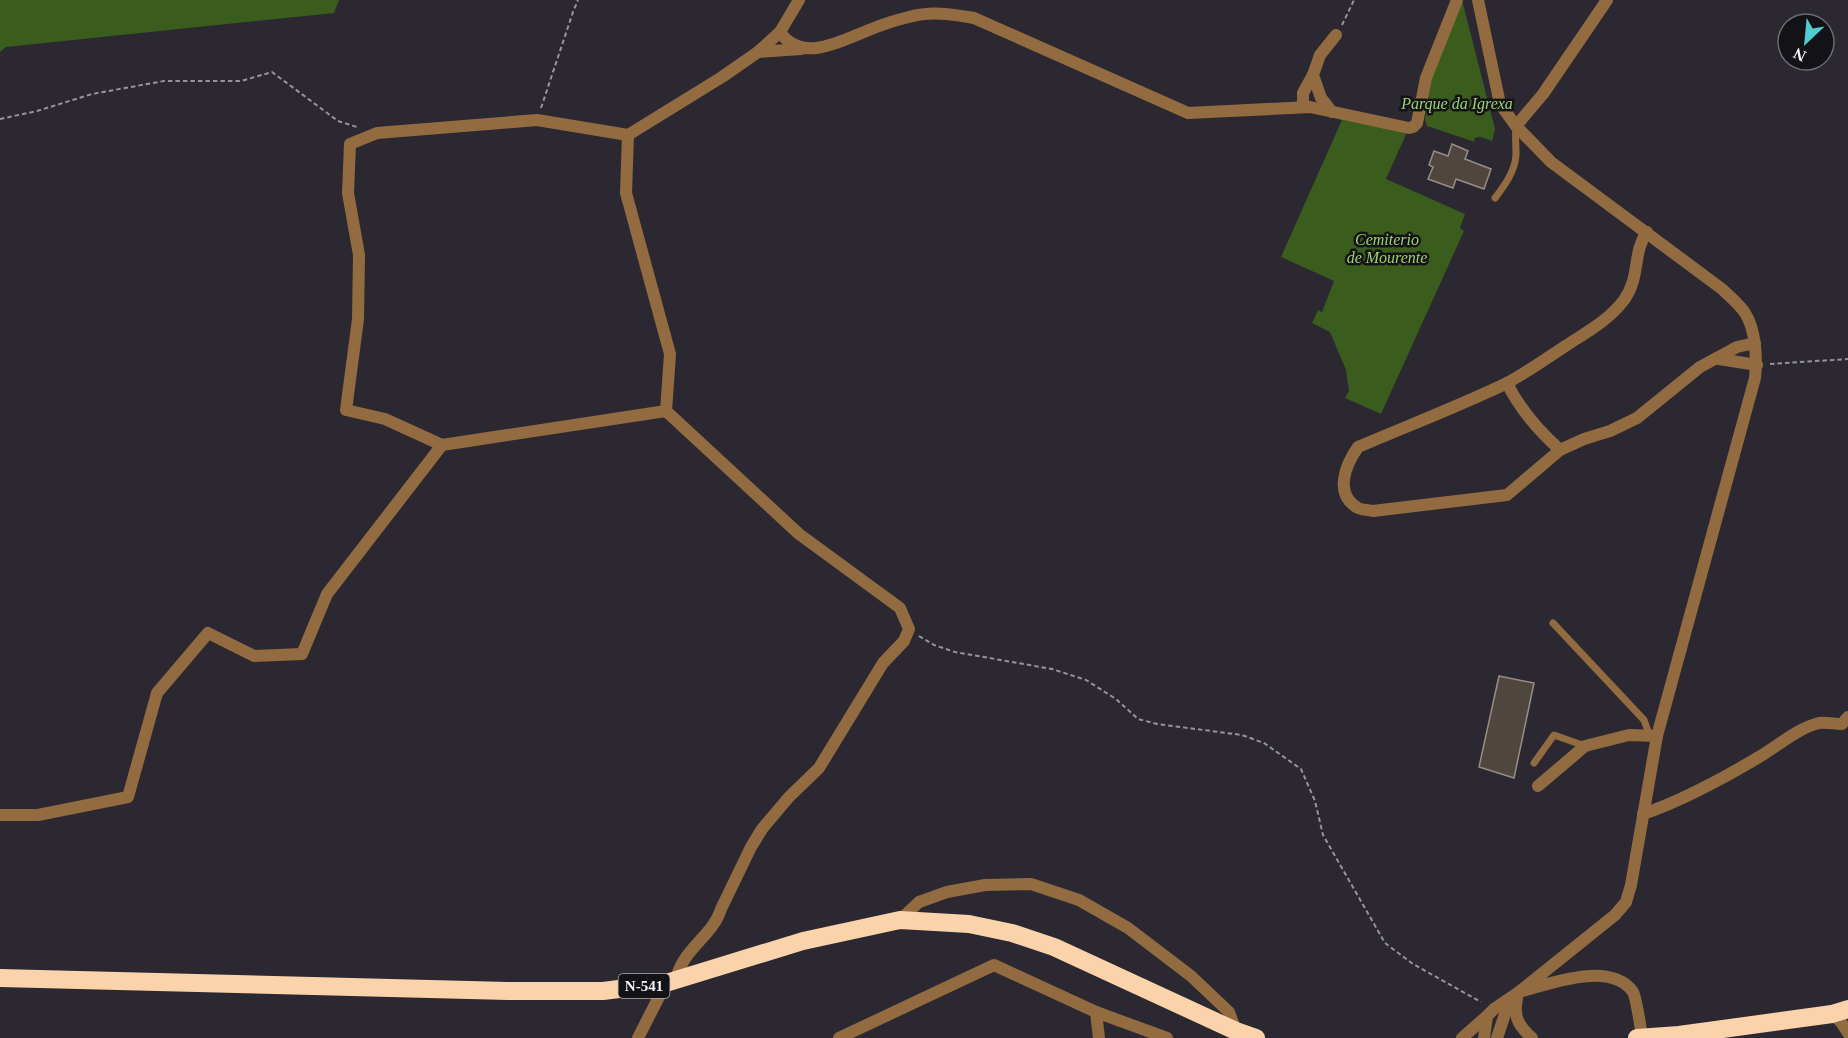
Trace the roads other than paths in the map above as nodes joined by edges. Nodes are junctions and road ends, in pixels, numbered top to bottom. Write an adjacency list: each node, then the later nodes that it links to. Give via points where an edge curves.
1 (799, 0): 5 (street)
2 (1457, 0): 11 (street, via 1426,78 1413,127)
3 (1478, 0): 12 (street, via 1500,104)
4 (1607, 0): 12 (street)
5 (780, 32): 7 (street, via 798,47); 8 (street)
6 (1336, 35): 9 (street, via 1320,55)
7 (814, 49): 8 (street); 10 (street, via 934,12 974,18 1188,113)
8 (758, 52): 13 (street)
9 (1313, 75): 10 (street, via 1303,93); 11 (street, via 1321,98)
10 (1303, 108): 11 (street)
11 (1332, 112)
12 (1516, 126): 14 (lane, via 1512,171); 15 (street, via 1551,162)
13 (628, 135): 20 (street, via 626,193 669,354); 21 (street, via 537,120 377,133 350,144 348,193 359,255 358,319 346,410 385,418)
14 (1495, 198)
15 (1647, 232): 16 (street, via 1722,289 1746,314); 19 (street, via 1640,242 1632,285 1611,313)
16 (1755, 343): 17 (street, via 1737,347); 18 (street)
17 (1719, 359): 18 (street); 22 (street, via 1701,367 1636,418)
18 (1757, 365): 25 (street, via 1716,524)
19 (1507, 383): 22 (street, via 1547,439); 22 (street, via 1358,447 1344,475 1345,490 1351,500 1358,507 1373,511 1507,495)
20 (666, 411): 21 (street); 33 (street, via 799,534 900,608 909,629 904,641 883,663 819,768 762,829 718,920)
21 (442, 445): 30 (street, via 327,594 302,654 254,656 208,633 157,693 128,797 38,815)
22 (1560, 450)
23 (1552, 623): 25 (lane, via 1644,720)
24 (1848, 717): 29 (street, via 1842,724 1819,723 1733,772 1668,805)
25 (1653, 735): 26 (street, via 1629,735); 29 (street)
26 (1584, 746): 27 (lane, via 1554,735); 28 (street)
27 (1534, 763)
28 (1538, 786)
29 (1643, 813): 34 (street, via 1626,902)
30 (0, 815)
31 (900, 920): 33 (highway, N-541, via 802,941); 38 (highway, N-541, via 969,924 1012,933 1054,947); 38 (street, via 919,902 947,892 985,885 1031,884 1078,900 1128,928 1191,976 1228,1012)
32 (0, 978): 33 (highway, N-541, via 508,991 603,991)
33 (671, 982): 40 (street)
34 (1519, 992): 37 (street); 47 (street, via 1506,1011); 48 (street, via 1517,1023); 50 (street, via 1564,979 1607,976 1618,980 1634,993)
35 (1840, 1011): 39 (street); 50 (highway)
36 (1096, 1012): 41 (street, via 994,965); 42 (street); 43 (street)
37 (1490, 1012): 45 (street); 46 (street)
38 (1236, 1031): 44 (highway, N-541)
39 (1848, 1033)
40 (638, 1038)
41 (838, 1038)
42 (1099, 1038)
43 (1167, 1038)
44 (1256, 1038)
45 (1462, 1038)
46 (1484, 1038)
47 (1497, 1038)
48 (1532, 1038)
49 (1636, 1038): 50 (highway)
50 (1642, 1038)

